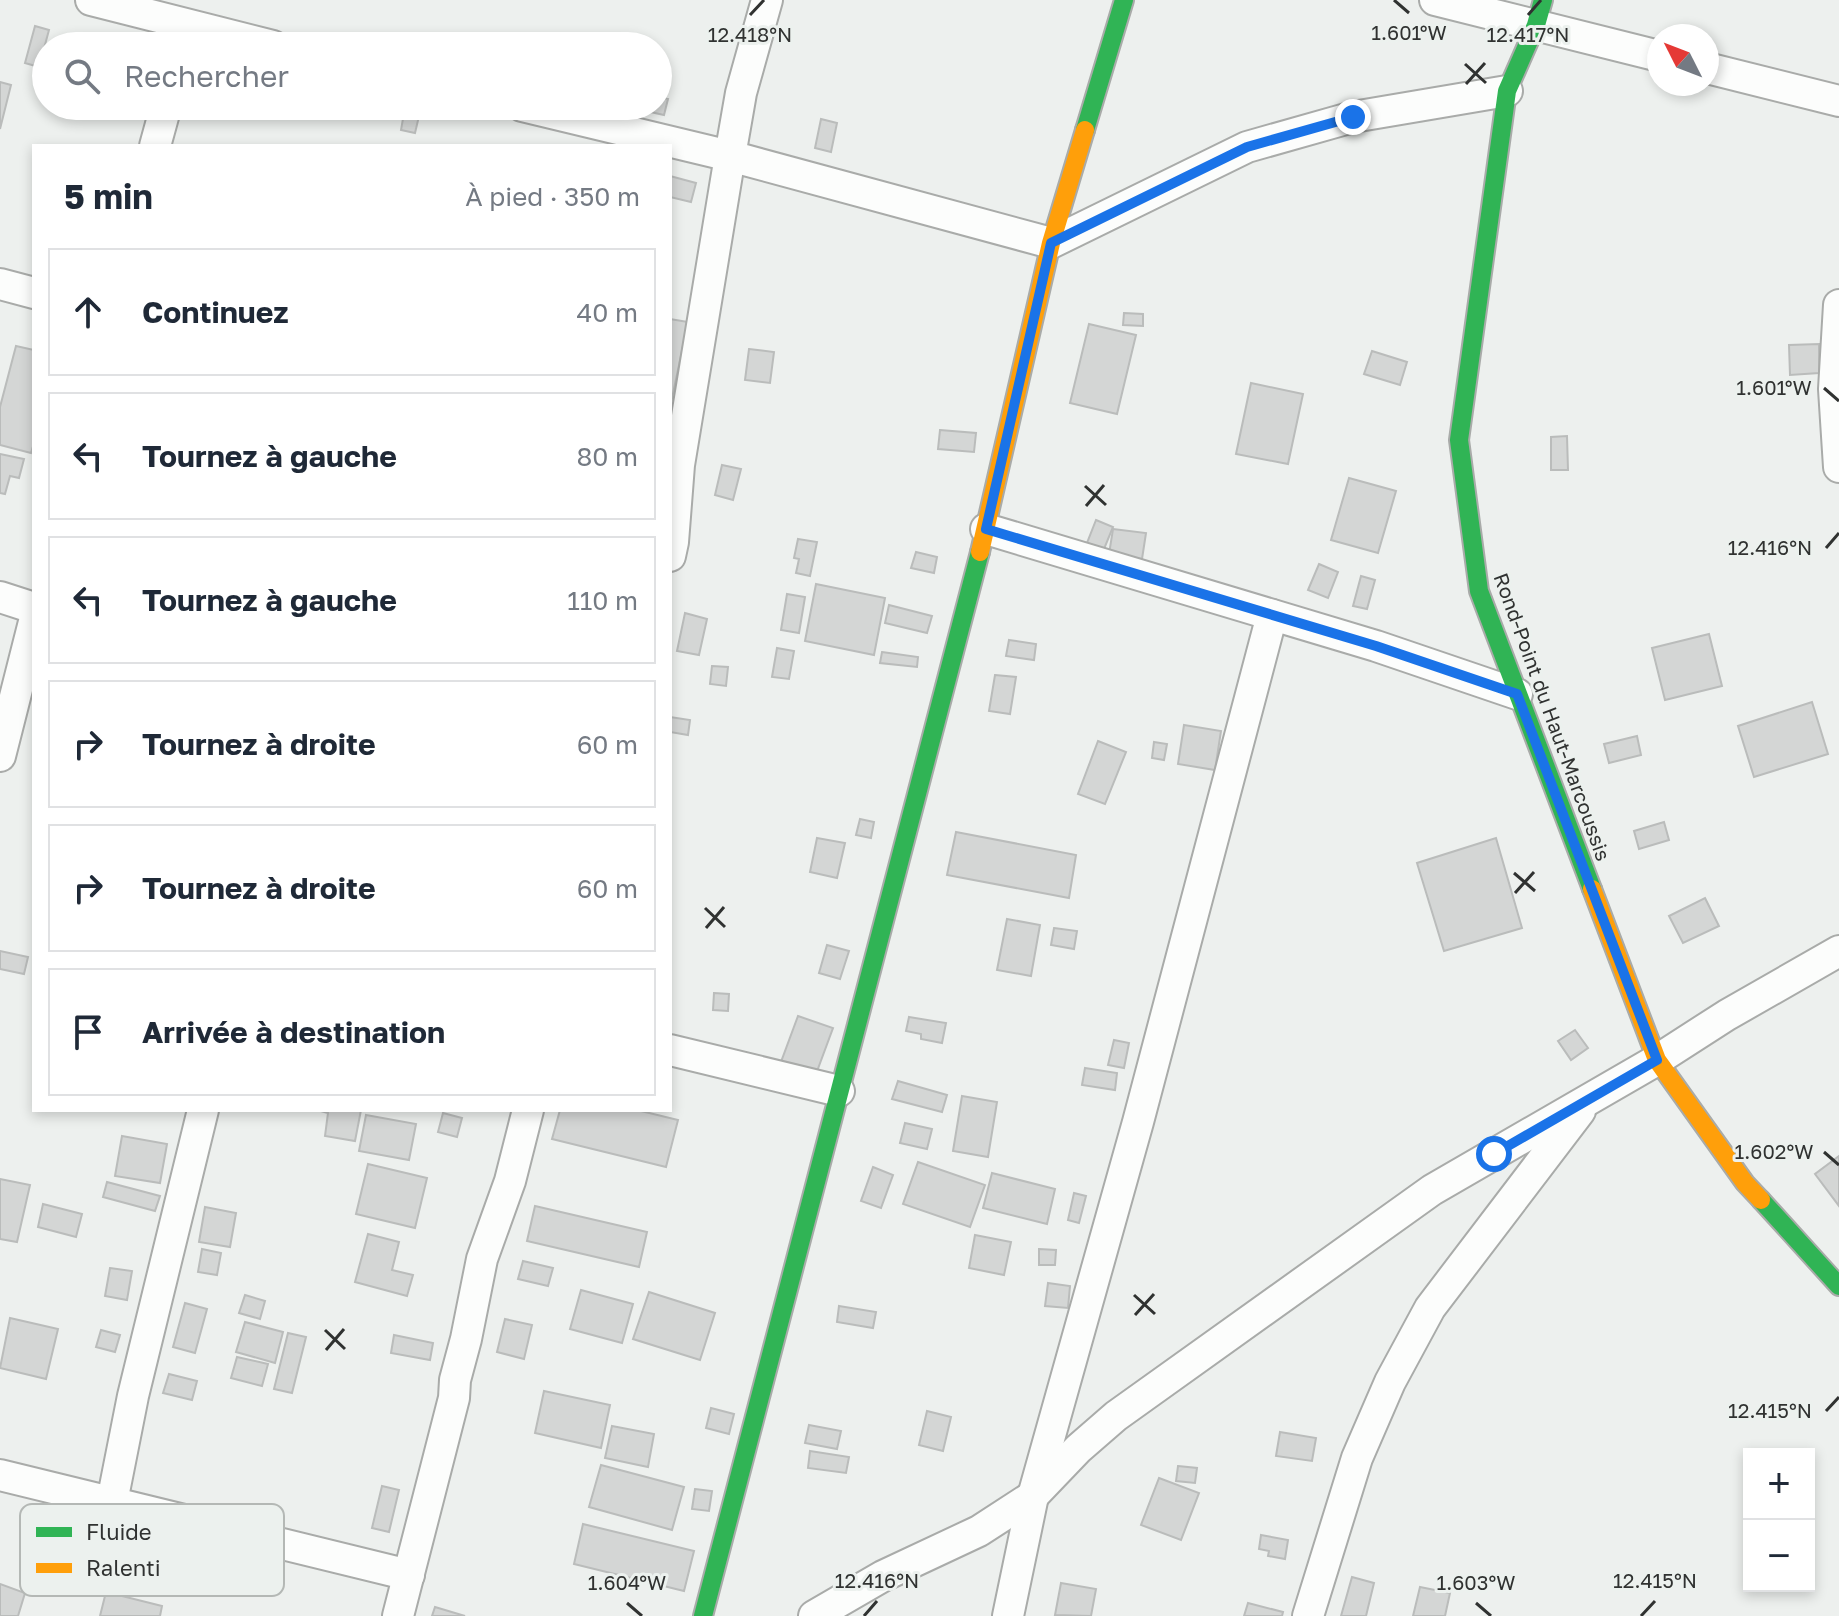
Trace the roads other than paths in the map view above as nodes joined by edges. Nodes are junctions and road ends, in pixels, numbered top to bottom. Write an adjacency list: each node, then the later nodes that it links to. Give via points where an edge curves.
1 (91, 0): 6 (street)
2 (767, 0): 15 (street)
3 (1124, 0): 16 (street)
4 (1435, 0): 5 (street)
5 (1539, 13): 8 (street); 10 (street, Rond-Point du Haut-Marcoussis)
6 (187, 23): 7 (street)
7 (221, 32)
8 (1647, 52)
9 (1719, 71): 11 (street)
10 (1507, 91): 16 (street, via 1353,117 1247,147); 28 (street, Rond-Point du Haut-Marcoussis, via 1459,440 1479,591)
11 (1839, 101)
12 (162, 120): 14 (street)
13 (580, 120): 15 (street)
14 (156, 144)
15 (730, 156): 16 (street); 20 (street)
16 (1051, 243): 22 (street)
17 (0, 284): 18 (street)
18 (32, 292)
19 (1839, 305): 21 (street, via 1834,389)
20 (674, 464): 23 (street)
21 (1839, 467)
22 (986, 529): 26 (street); 33 (street)
23 (672, 547)
24 (0, 597): 25 (street)
25 (32, 607)
26 (1272, 615): 28 (street); 39 (street)
27 (32, 630): 29 (street)
28 (1517, 694): 32 (street, Rond-Point du Haut-Marcoussis)
29 (0, 756)
30 (1839, 951): 32 (street)
31 (672, 1050): 33 (street)
32 (1657, 1060): 34 (street); 37 (street, Rond-Point du Haut-Marcoussis, via 1745,1183)
33 (839, 1091): 45 (street)
34 (1589, 1100): 39 (street, via 1432,1190 1151,1390 1078,1449); 48 (street, via 1430,1308 1396,1370 1357,1458)
35 (203, 1112): 40 (street)
36 (527, 1112): 43 (street, via 482,1259 454,1398)
37 (1839, 1286)
38 (0, 1475): 40 (street)
39 (1033, 1496): 46 (street, via 979,1531); 47 (street)
40 (112, 1502): 41 (street)
41 (120, 1504)
42 (284, 1544): 43 (street)
43 (409, 1575): 44 (street)
44 (398, 1616)
45 (703, 1616)
46 (814, 1616)
47 (1008, 1616)
48 (1308, 1616)

